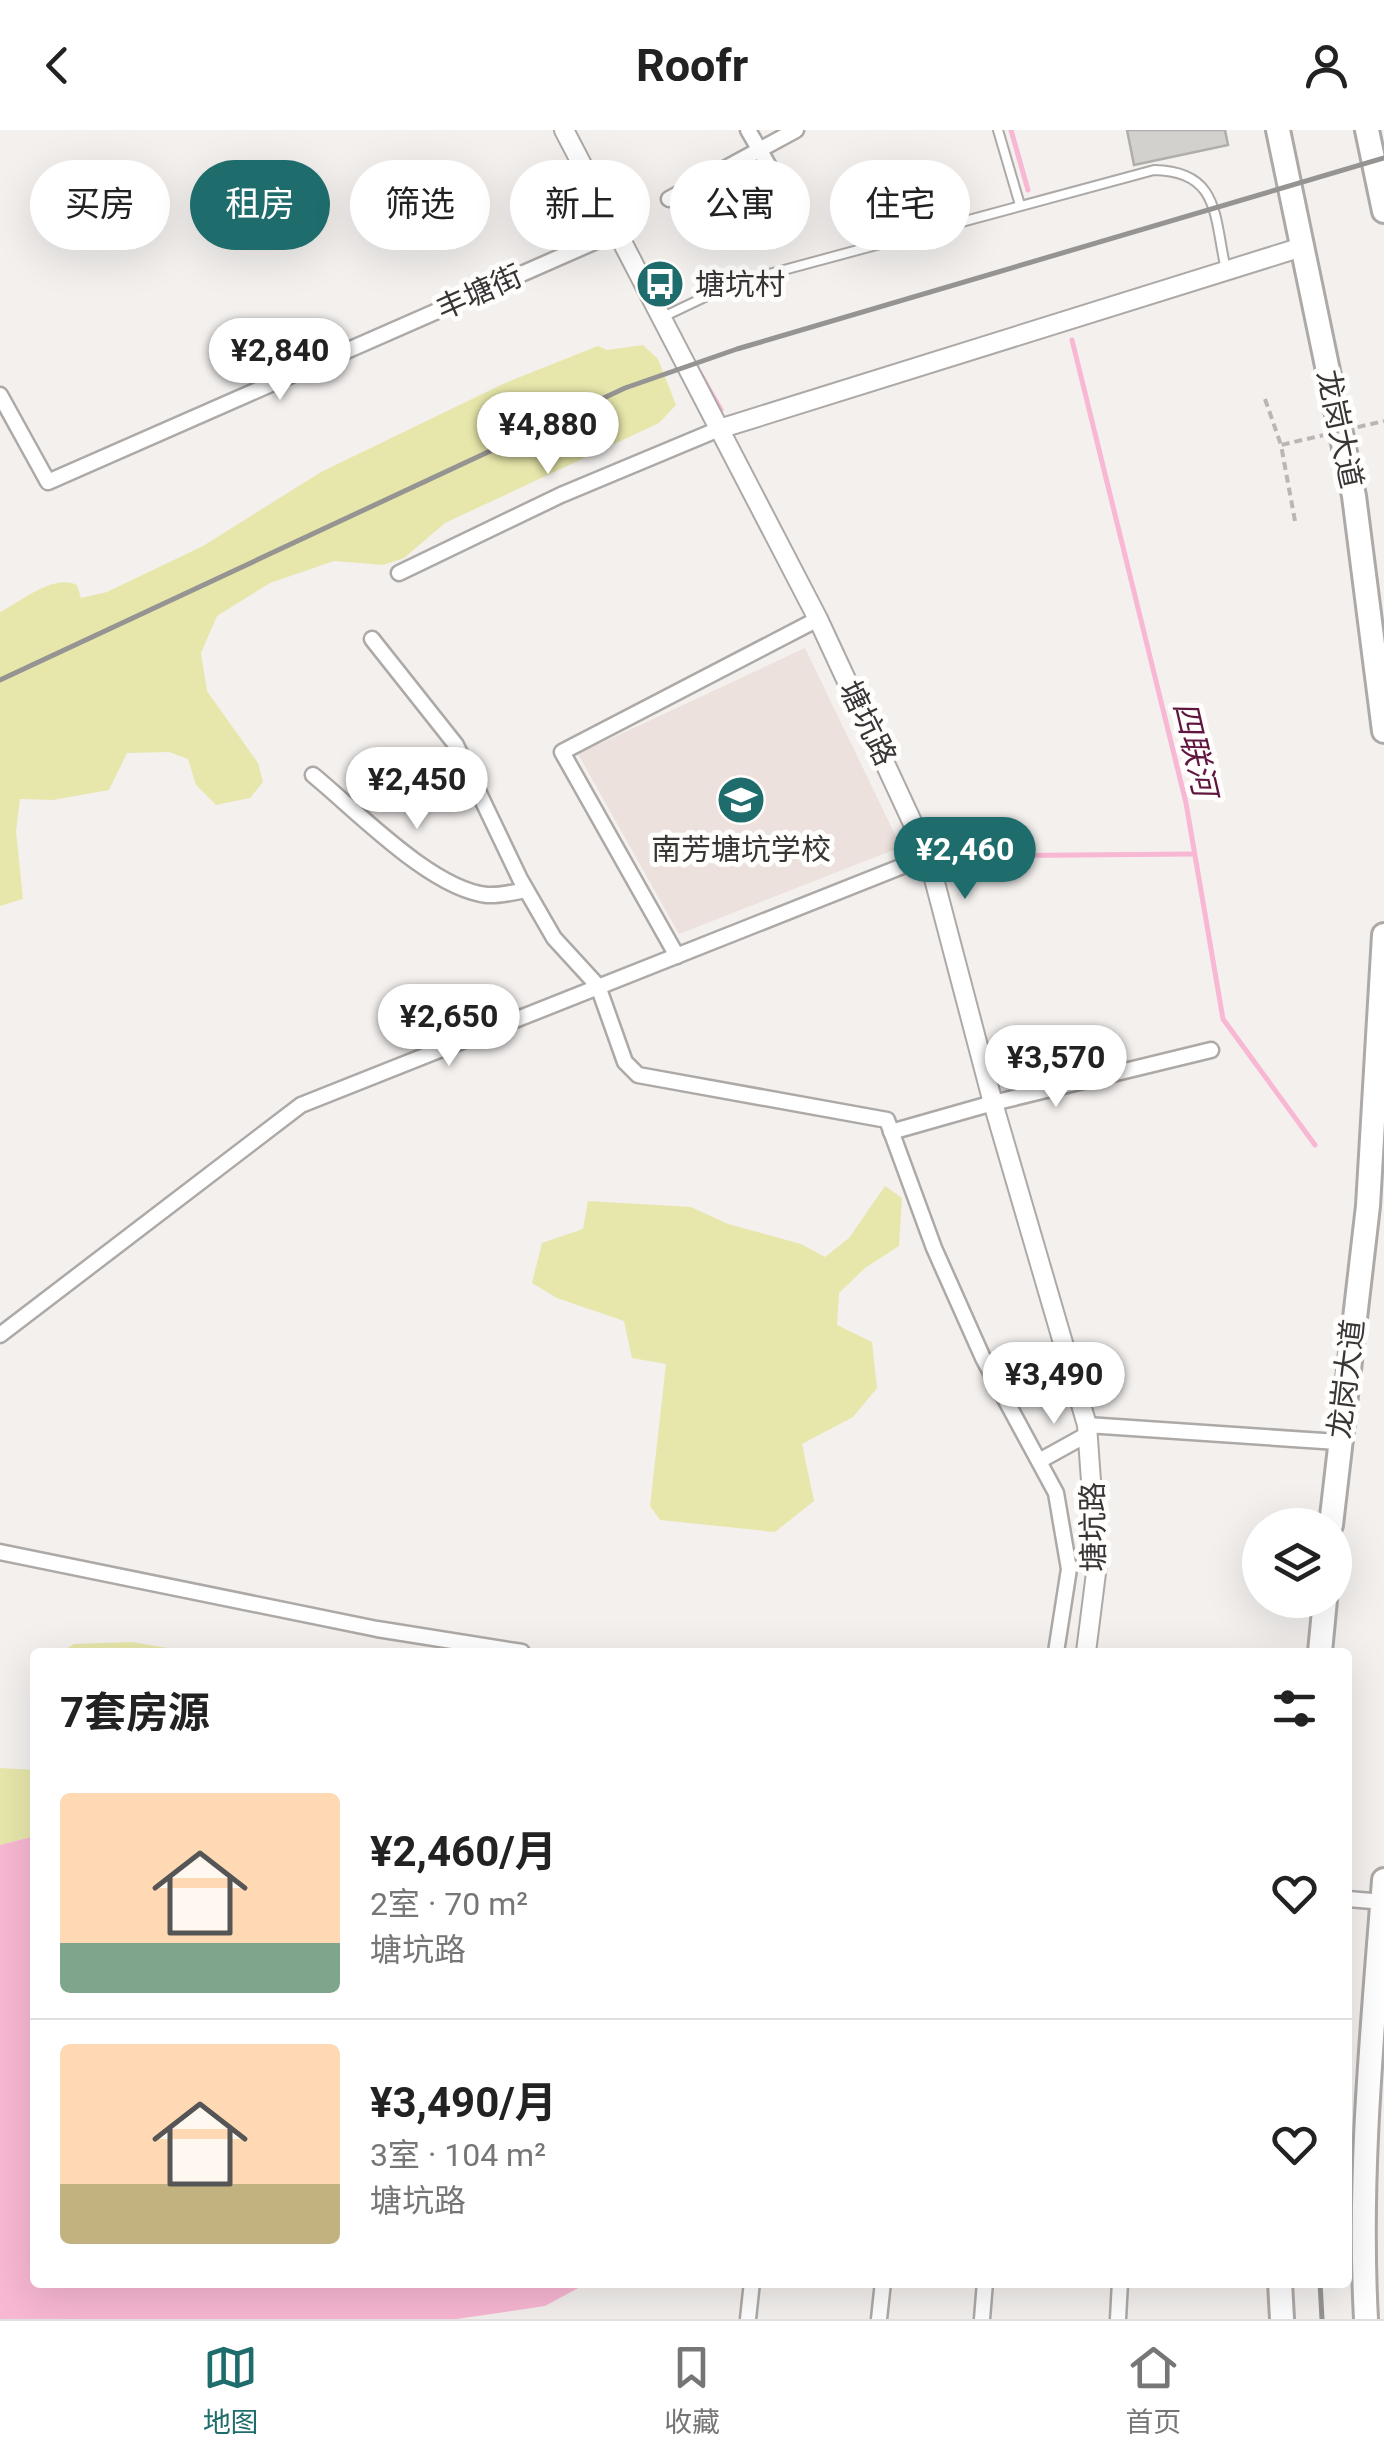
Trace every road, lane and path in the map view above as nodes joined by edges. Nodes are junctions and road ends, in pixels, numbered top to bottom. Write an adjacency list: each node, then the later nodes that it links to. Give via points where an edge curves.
1 (564, 130): 8 (street, 塘坑路)
2 (748, 130): 7 (street)
3 (796, 130): 7 (street)
4 (998, 130): 11 (lane)
5 (1278, 130): 13 (highway, 龙岗大道)
6 (1367, 130): 12 (highway)
7 (759, 150): 9 (street); 10 (street)
8 (580, 160)
9 (765, 160)
10 (669, 199)
11 (1020, 205): 16 (lane, via 1154,170 1188,174 1208,192); 17 (lane, via 732,284)
12 (1384, 211)
13 (1302, 247): 16 (street); 27 (highway, 龙岗大道, via 1354,496)
14 (576, 250): 18 (street, 丰塘街, via 48,482)
15 (626, 250): 17 (street, 塘坑路)
16 (1226, 270): 21 (street)
17 (661, 318): 21 (street, 塘坑路)
18 (0, 395)
19 (1265, 399): 22 (path)
20 (1384, 421): 22 (path, bridge)
21 (719, 429): 24 (street); 25 (street, 塘坑路)
22 (1281, 445): 23 (path, bridge)
23 (1294, 521)
24 (399, 573)
25 (818, 618): 29 (street, 塘坑路); 32 (street, via 562,752)
26 (372, 639): 30 (street, via 456,745)
27 (1384, 732)
28 (313, 774): 30 (street, via 448,880 492,896)
29 (928, 856): 32 (street); 36 (street, 塘坑路)
30 (526, 890): 33 (street, via 554,938)
31 (1384, 935): 34 (highway, 龙岗大道)
32 (677, 956): 33 (street)
33 (598, 986): 37 (street, via 625,1062 638,1075 852,1111 886,1120); 39 (street, via 301,1106)
34 (1382, 1039): 38 (highway, 龙岗大道)
35 (1212, 1050): 36 (street)
36 (993, 1103): 37 (street); 40 (street, 塘坑路)
37 (891, 1132): 42 (street, via 983,1358)
38 (1376, 1194): 41 (highway, 龙岗大道)
39 (0, 1335)
40 (1088, 1429): 41 (street); 42 (street); 48 (street, 塘坑路, via 1098,1565)
41 (1338, 1442): 43 (highway, 龙岗大道)
42 (1041, 1460): 47 (street, via 1056,1493 1069,1569)
43 (1332, 1508)
44 (0, 1552): 46 (street)
45 (1323, 1618): 49 (highway)
46 (497, 1648)
47 (1057, 1648)
48 (1087, 1648)
49 (1320, 1648)
50 (1383, 1895): 51 (street); 52 (highway)
51 (1352, 1899)
52 (1373, 2232): 63 (highway)
53 (751, 2288): 58 (street)
54 (882, 2288): 59 (street)
55 (985, 2288): 60 (street)
56 (1120, 2288): 61 (street)
57 (1280, 2288): 62 (highway)
58 (748, 2319)
59 (879, 2319)
60 (982, 2319)
61 (1118, 2319)
62 (1282, 2319)
63 (1366, 2319)

